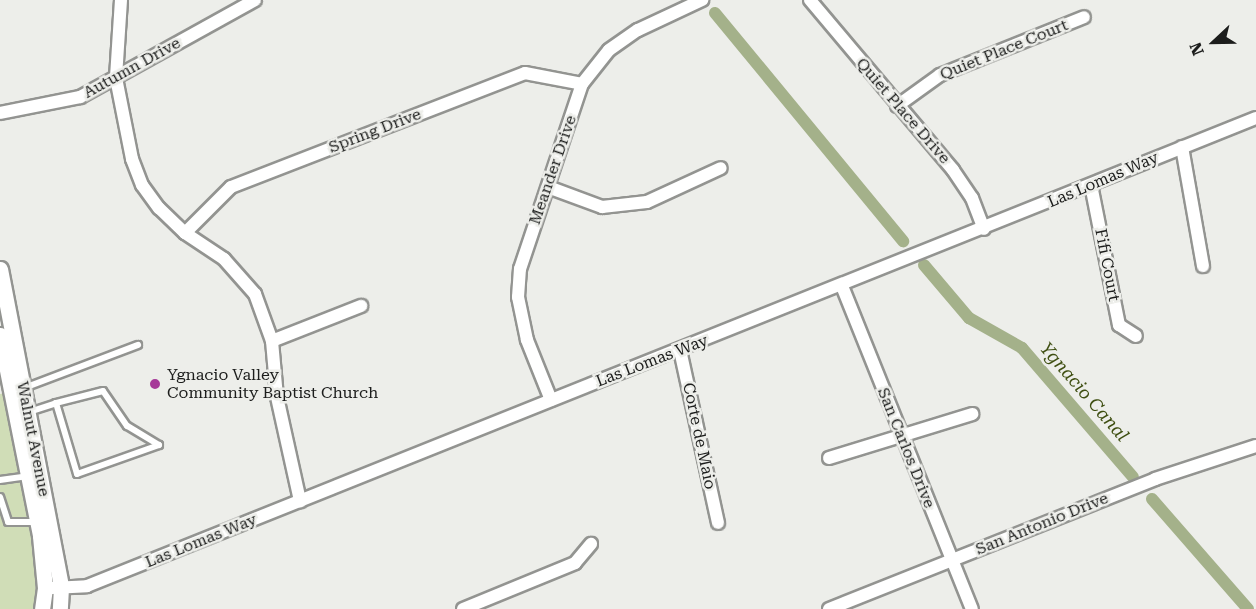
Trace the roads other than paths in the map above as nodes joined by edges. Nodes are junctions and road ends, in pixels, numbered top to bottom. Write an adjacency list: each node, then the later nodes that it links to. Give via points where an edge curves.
1 (121, 0): 6 (street)
2 (255, 0): 6 (street, Autumn Drive)
3 (702, 0): 7 (street, Meander Drive, via 619,43)
4 (810, 0): 8 (street, Quiet Place Drive)
5 (1084, 17): 8 (street, Quiet Place Court, via 940,75)
6 (116, 78): 9 (street, Autumn Drive, via 80,97); 16 (street, via 132,159 142,185)
7 (582, 84): 14 (street, Meander Drive); 16 (street, Spring Drive, via 525,74 231,187)
8 (897, 106): 15 (street, Quiet Place Drive, via 964,183)
9 (0, 113)
10 (1256, 118): 11 (street, Las Lomas Way)
11 (1182, 147): 13 (street, Las Lomas Way); 17 (street)
12 (721, 168): 14 (street, via 647,202 602,207)
13 (1091, 185): 15 (street, Las Lomas Way); 22 (street, Fifi Court, via 1119,325)
14 (548, 187): 27 (street, Meander Drive, via 520,269 518,297 527,340)
15 (984, 229): 19 (street, Las Lomas Way)
16 (184, 233): 23 (street, via 224,259 255,294)
17 (1203, 266)
18 (0, 269): 26 (street, Walnut Avenue)
19 (842, 286): 25 (street, Las Lomas Way); 31 (street, San Carlos Drive)
20 (361, 306): 23 (street)
21 (0, 335): 34 (street, Walnut Avenue)
22 (1136, 336)
23 (272, 341): 37 (street, via 277,397)
24 (138, 345): 26 (lane)
25 (680, 350): 27 (street, Las Lomas Way); 39 (street, Corte de Maio)
26 (23, 388): 29 (street, Walnut Avenue)
27 (550, 400): 37 (street, Las Lomas Way)
28 (56, 404): 28 (lane, via 103,391 127,426 159,445 77,474); 29 (lane)
29 (28, 412): 42 (street, Walnut Avenue)
30 (972, 414): 31 (street, via 938,422)
31 (901, 439): 33 (street); 41 (street, San Carlos Drive)
32 (1256, 446): 41 (street, San Antonio Drive, via 1155,479)
33 (829, 458)
34 (29, 476): 35 (lane); 38 (street, Walnut Avenue)
35 (0, 480)
36 (0, 497): 38 (lane, via 8,522)
37 (300, 501): 42 (street, Las Lomas Way, via 87,586)
38 (37, 522): 43 (street, Walnut Avenue)
39 (718, 523)
40 (591, 544): 46 (street, via 576,563)
41 (953, 560): 47 (street, San Antonio Drive); 48 (street, San Carlos Drive)
42 (61, 587): 43 (street, Las Lomas Way); 45 (street, Walnut Avenue)
43 (45, 588): 44 (street, Walnut Avenue)
44 (42, 609)
45 (60, 609)
46 (463, 609)
47 (829, 609)
48 (972, 609)

